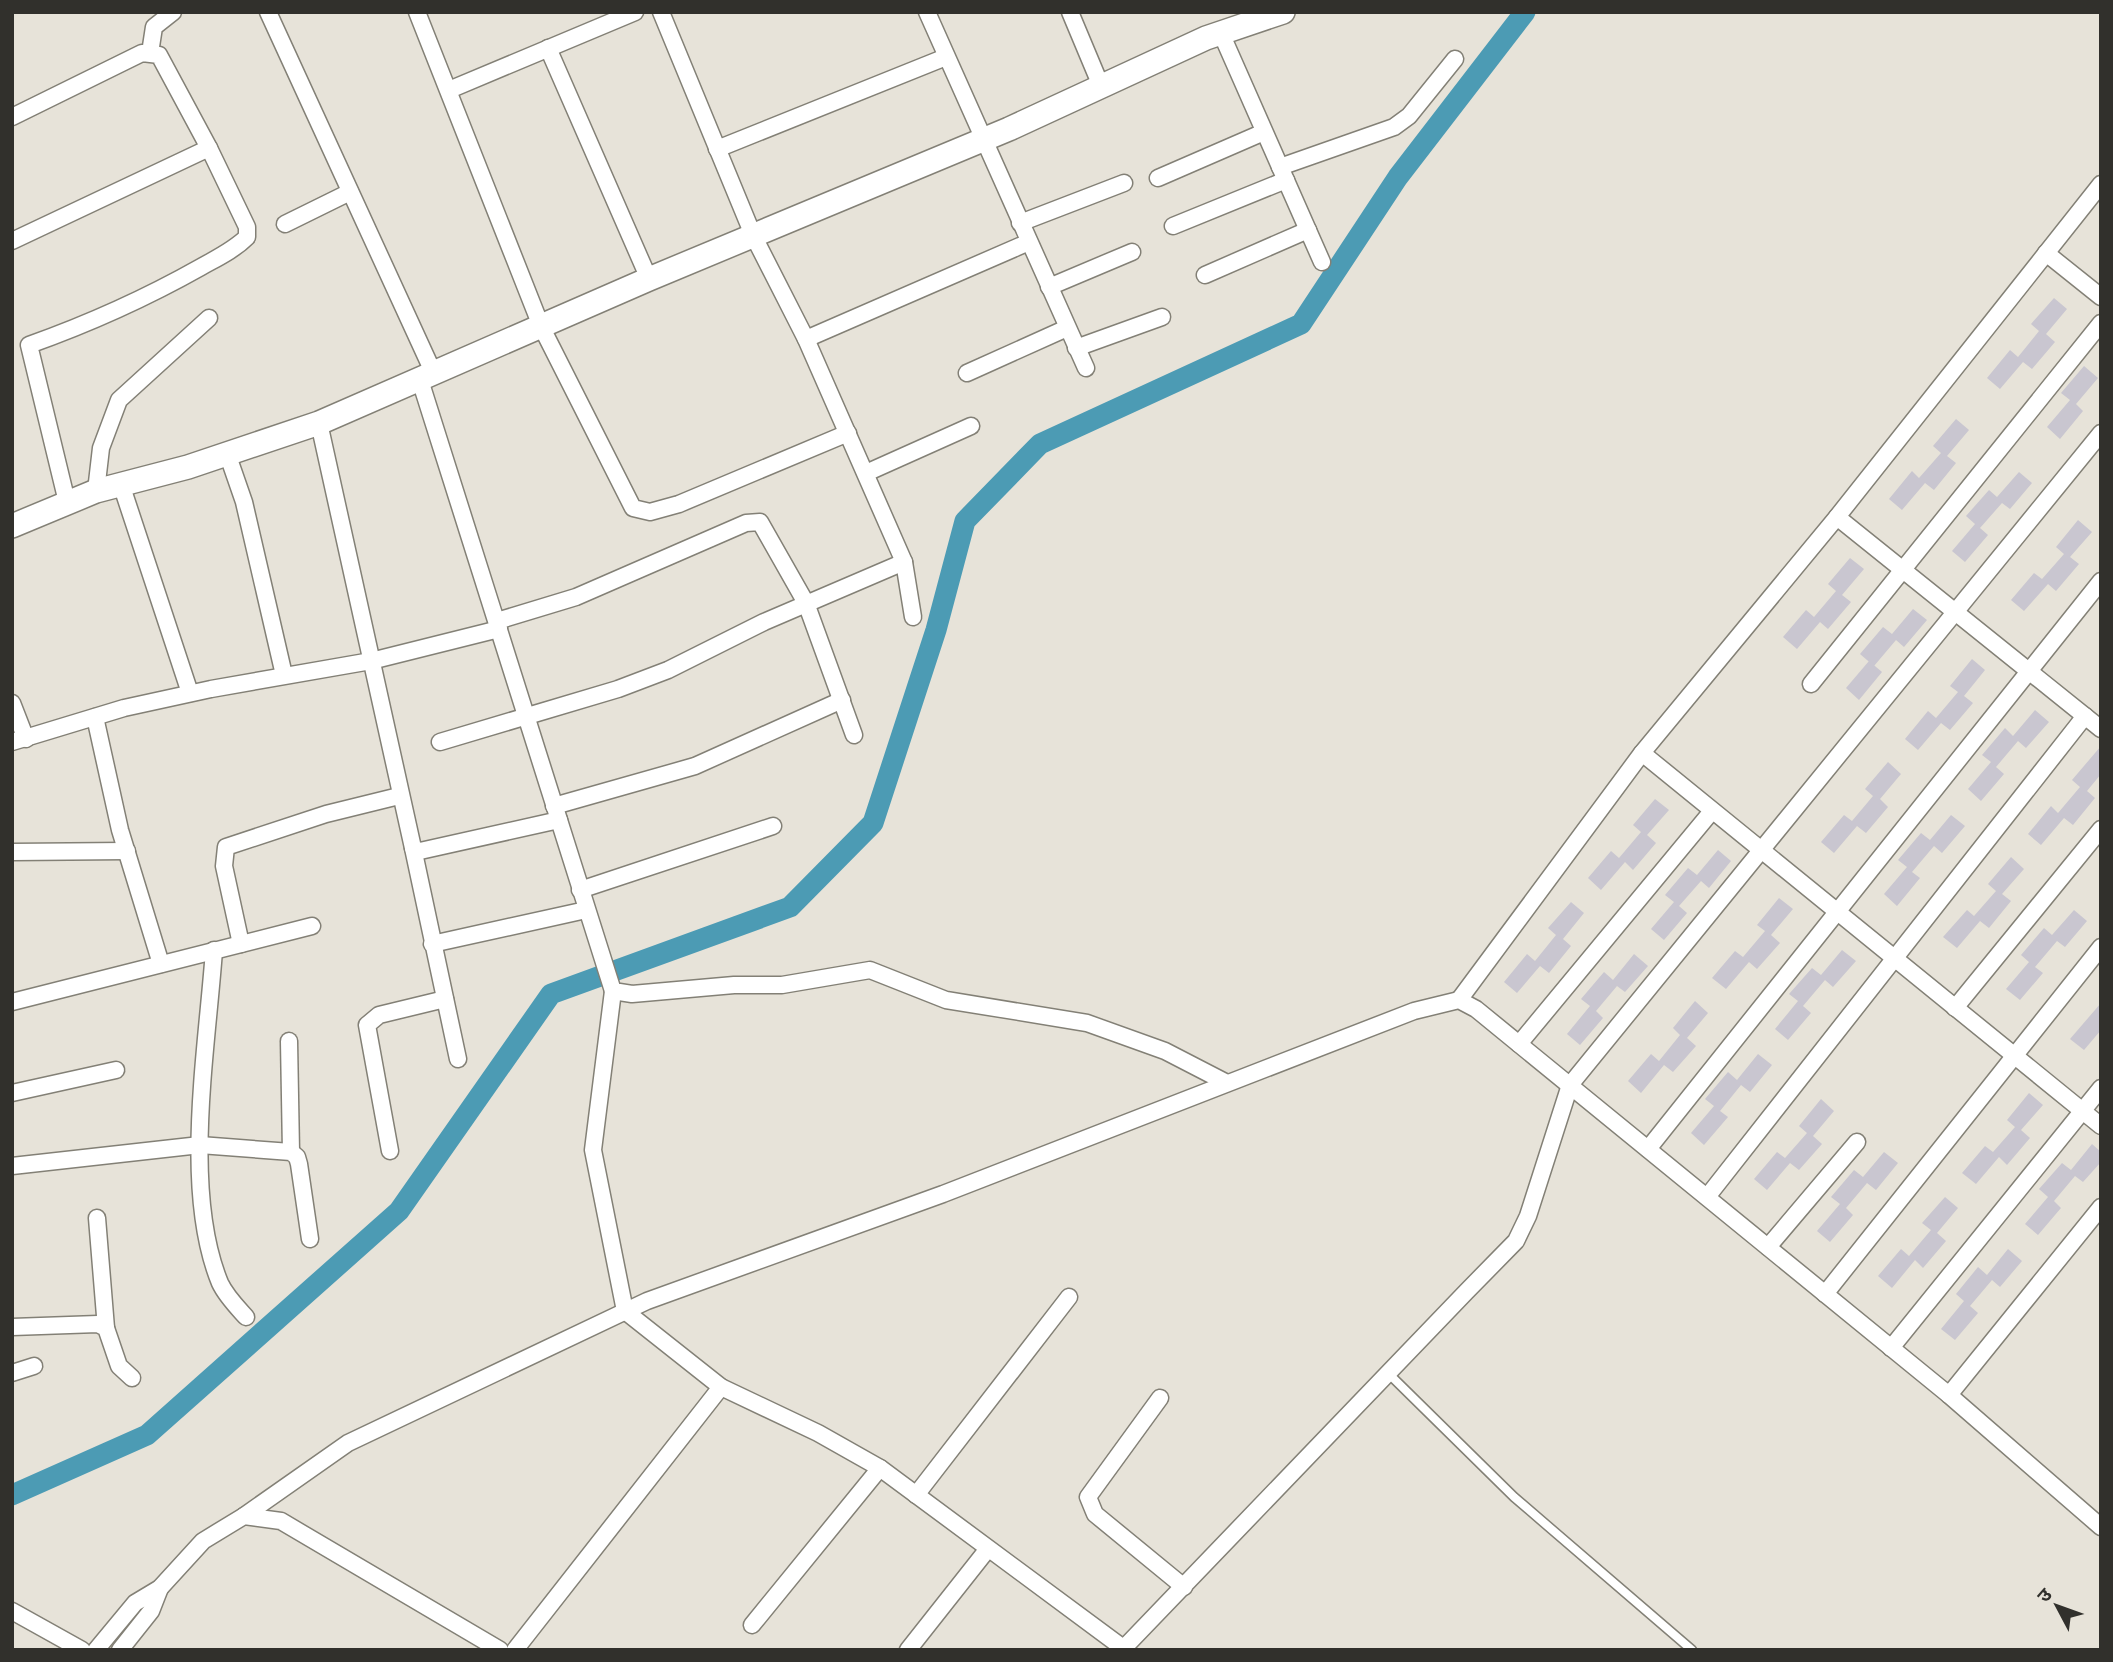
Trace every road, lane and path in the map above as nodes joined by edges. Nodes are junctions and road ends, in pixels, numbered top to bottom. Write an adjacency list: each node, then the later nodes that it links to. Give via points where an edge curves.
1 (173, 12): 11 (street, via 154,27)
2 (268, 12): 25 (street)
3 (416, 12): 15 (street)
4 (635, 12): 10 (street)
5 (661, 12): 20 (street)
6 (927, 12): 12 (street)
7 (1070, 12): 14 (street)
8 (1283, 12): 9 (street)
9 (1227, 25): 14 (street); 17 (street)
10 (548, 48): 15 (street); 37 (street)
11 (150, 52): 16 (street); 19 (street, via 159,55 166,66)
12 (946, 57): 18 (street); 20 (street)
13 (1455, 58): 21 (street, via 1409,116 1394,127)
14 (1101, 86): 18 (street)
15 (449, 90): 43 (street)
16 (12, 117)
17 (1264, 132): 21 (street); 22 (street)
18 (982, 140): 26 (street); 30 (street)
19 (209, 148): 31 (street); 46 (street, via 247,228 247,237 181,278 90,323)
20 (717, 149): 30 (street)
21 (1283, 174): 28 (street); 29 (street)
22 (1158, 178)
23 (1124, 183): 26 (street)
24 (2101, 184): 34 (street)
25 (350, 192): 27 (street); 50 (street)
26 (1020, 223): 32 (street)
27 (285, 224)
28 (1173, 226)
29 (1308, 230): 35 (street); 36 (street)
30 (753, 235): 37 (street); 45 (street)
31 (12, 241)
32 (1029, 242): 38 (street); 45 (street)
33 (1132, 252): 38 (street)
34 (2046, 253): 39 (street); 60 (street)
35 (1322, 261)
36 (1205, 275)
37 (649, 279): 43 (street)
38 (1049, 287): 44 (street)
39 (2101, 296)
40 (1161, 317): 47 (street)
41 (209, 318): 58 (street, via 119,400 97,460)
42 (2101, 323): 63 (street)
43 (541, 326): 50 (street); 53 (street, via 626,499 640,512 679,504)
44 (1067, 328): 47 (street); 49 (street)
45 (806, 339): 53 (street)
46 (20, 346): 59 (street)
47 (1076, 348): 48 (street)
48 (1086, 368)
49 (968, 373)
50 (427, 377): 51 (street); 68 (street)
51 (319, 423): 55 (street); 69 (street)
52 (971, 426): 56 (street)
53 (848, 433): 56 (street)
54 (2101, 433): 66 (street)
55 (227, 453): 57 (street); 71 (street, via 244,502)
56 (866, 473): 62 (street)
57 (121, 484): 58 (street); 73 (street)
58 (96, 491): 59 (street)
59 (66, 502): 61 (street)
60 (1837, 517): 63 (street); 83 (street)
61 (12, 526)
62 (904, 562): 65 (street); 67 (street)
63 (1903, 570): 66 (street); 72 (street)
64 (2101, 581): 70 (street)
65 (806, 603): 68 (street, via 765,526 753,520 576,597); 74 (street); 76 (street, via 668,670)
66 (1955, 612): 70 (street); 90 (street)
67 (912, 617)
68 (498, 625): 69 (street); 76 (street)
69 (371, 661): 71 (street); 84 (street)
70 (2029, 671): 77 (street); 95 (street)
71 (284, 675): 73 (street)
72 (1811, 684)
73 (190, 693): 78 (street)
74 (842, 700): 80 (street); 86 (street, via 695,766)
75 (12, 703): 81 (street)
76 (527, 716): 82 (street); 86 (street)
77 (2085, 716): 79 (street); 101 (street)
78 (94, 718): 81 (street); 91 (street)
79 (2101, 729)
80 (854, 735)
81 (19, 741)
82 (440, 742)
83 (1642, 753): 85 (street); 105 (street)
84 (400, 796): 89 (street); 97 (street, via 226,846 224,866)
85 (1712, 811): 90 (street); 109 (street)
86 (556, 813): 89 (street, via 420,851); 93 (street)
87 (773, 826): 93 (street)
88 (2101, 830): 107 (street)
89 (413, 848): 98 (street)
90 (1761, 850): 95 (street); 114 (street)
91 (127, 851): 92 (street); 102 (street)
92 (12, 852)
93 (580, 890): 94 (street)
94 (586, 910): 98 (street); 103 (street)
95 (1837, 912): 101 (street); 121 (street)
96 (312, 926): 97 (street)
97 (240, 944): 100 (street)
98 (432, 944): 104 (street)
99 (2101, 947): 110 (street)
100 (214, 950): 102 (street); 120 (street)
101 (1896, 960): 107 (street); 125 (street)
102 (161, 964): 106 (street)
103 (610, 986): 113 (street, via 632,994 782,985 870,970 946,1000 1087,1023 1165,1051); 132 (street, via 593,1150)
104 (444, 999): 111 (street); 122 (street, via 379,1015 368,1025)
105 (1459, 1000): 109 (street); 113 (street, via 1414,1011)
106 (12, 1002)
107 (1955, 1008): 110 (street)
108 (289, 1041): 123 (street)
109 (1519, 1044): 114 (street)
110 (2013, 1055): 117 (street); 130 (street)
111 (458, 1059)
112 (116, 1070): 116 (street)
113 (1227, 1083): 132 (street)
114 (1570, 1085): 121 (street); 139 (street, via 1516,1241)
115 (2101, 1088): 117 (street)
116 (12, 1093)
117 (2082, 1111): 118 (street); 136 (street)
118 (2101, 1126)
119 (1857, 1142): 129 (street)
120 (200, 1145): 123 (street); 124 (street); 133 (street, via 204,1225 210,1249 221,1285)
121 (1647, 1149): 125 (street)
122 (390, 1151)
123 (290, 1152): 128 (street, via 298,1157)
124 (12, 1166)
125 (1707, 1197): 129 (street)
126 (2101, 1206): 142 (street)
127 (97, 1218): 135 (street)
128 (310, 1239)
129 (1768, 1247): 130 (street)
130 (1825, 1294): 136 (street)
131 (1069, 1297): 145 (street)
132 (625, 1311): 141 (street); 146 (street, via 348,1443)
133 (246, 1317)
134 (12, 1327): 135 (street, via 85,1322)
135 (106, 1328): 140 (street, via 119,1366)
136 (1891, 1348): 142 (street)
137 (34, 1366): 138 (street)
138 (12, 1373)
139 (1389, 1374): 149 (street); 160 (lane, via 1514,1497)
140 (132, 1378)
141 (721, 1387): 144 (street); 158 (street)
142 (1949, 1395): 147 (street)
143 (1160, 1398): 149 (street, via 1088,1497 1095,1514)
144 (880, 1468): 145 (street); 152 (street)
145 (916, 1495): 148 (street)
146 (244, 1516): 150 (street, via 203,1541); 157 (street, via 281,1521)
147 (2101, 1527)
148 (986, 1550): 153 (street); 159 (street)
149 (1184, 1587): 153 (street)
150 (160, 1588): 155 (street, via 135,1602); 156 (street, via 151,1611)
151 (12, 1611): 154 (street)
152 (752, 1625)
153 (1123, 1649)
154 (82, 1650)
155 (96, 1650)
156 (120, 1650)
157 (500, 1650)
158 (515, 1650)
159 (908, 1650)
160 (1692, 1650)

